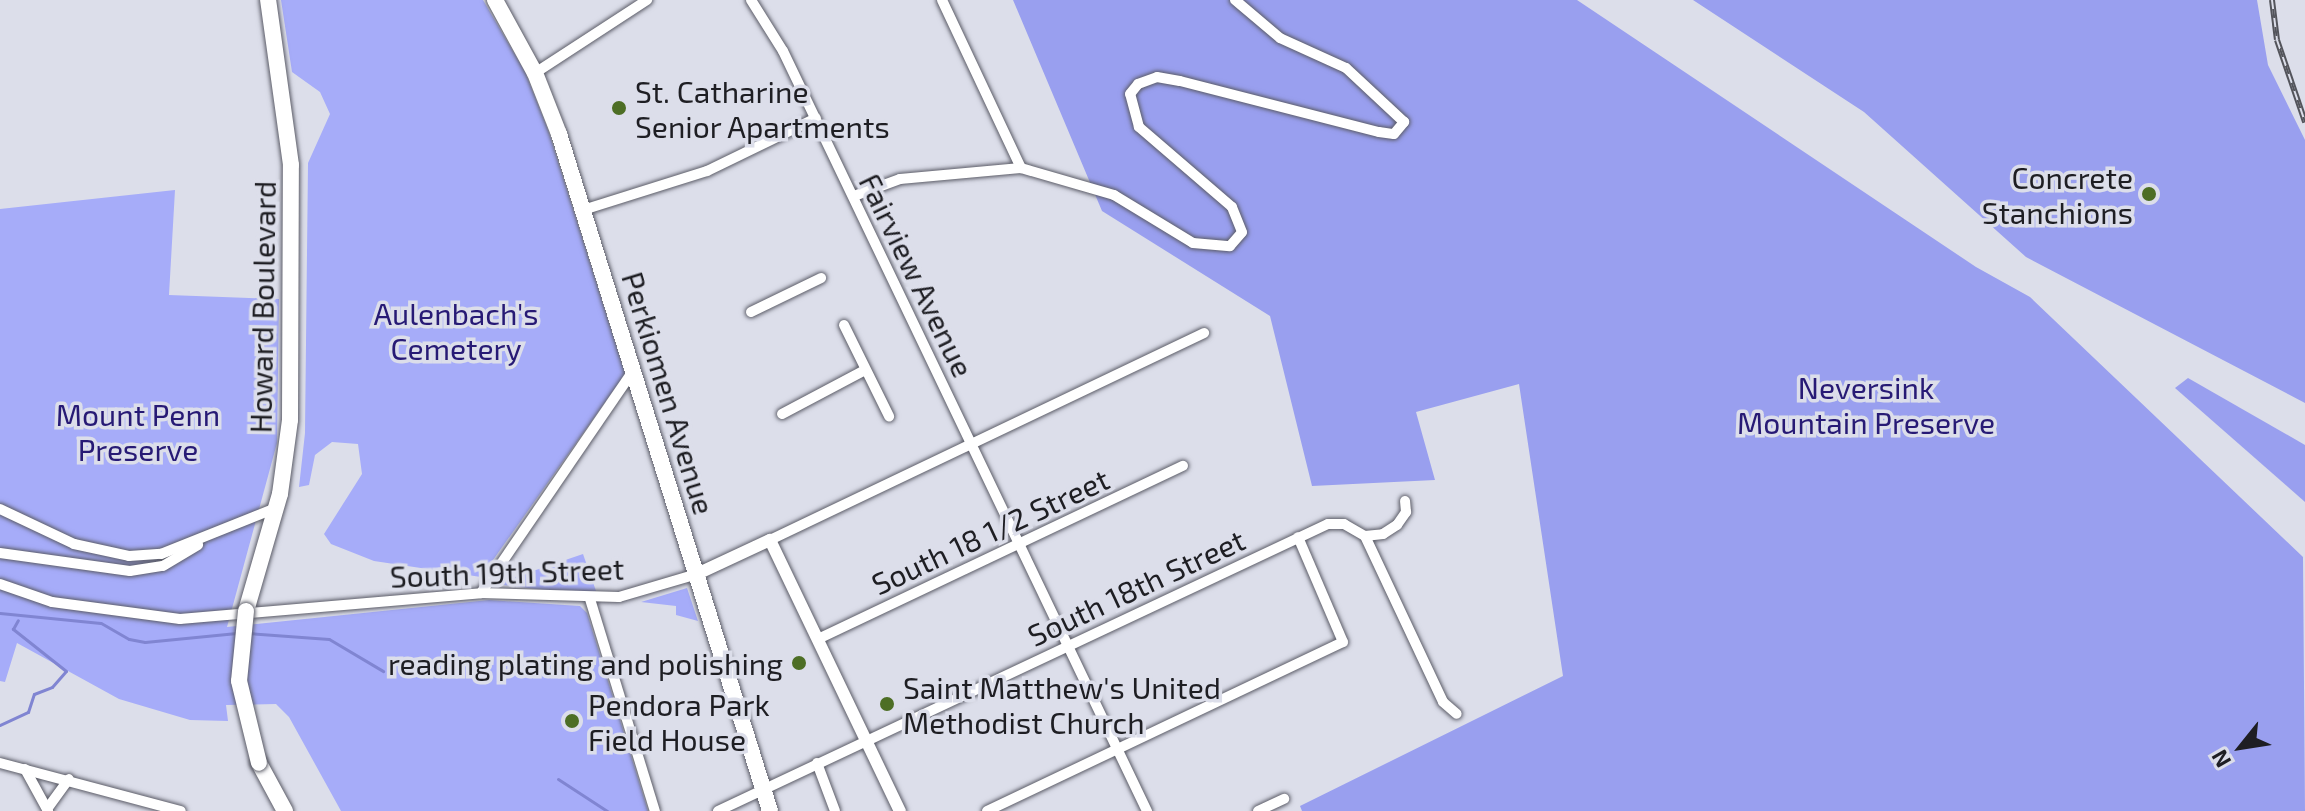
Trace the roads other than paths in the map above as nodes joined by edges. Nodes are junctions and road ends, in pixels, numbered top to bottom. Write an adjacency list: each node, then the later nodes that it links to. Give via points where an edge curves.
1 (268, 0): 23 (main road, Howard Boulevard, via 292,180 289,444)
2 (495, 0): 7 (main road, Perkiomen Avenue)
3 (647, 0): 7 (street)
4 (751, 0): 8 (street, Fairview Avenue)
5 (942, 0): 9 (street)
6 (1235, 0): 9 (street, via 1280,38 1346,68 1378,103 1400,115 1402,130 1363,130 1169,79 1138,84 1130,94 1139,127 1228,201 1242,232 1230,246 1193,243 1114,195)
7 (535, 73): 11 (main road, Perkiomen Avenue)
8 (816, 118): 10 (street, Fairview Avenue); 11 (street, via 707,171)
9 (1021, 168): 10 (street, via 900,179)
10 (854, 196): 20 (street, Fairview Avenue)
11 (583, 210): 17 (main road, Perkiomen Avenue)
12 (821, 278): 13 (street)
13 (751, 312)
14 (844, 325): 16 (street)
15 (1204, 333): 20 (street, South 19th Street)
16 (865, 370): 18 (street); 19 (street)
17 (633, 371): 31 (main road, Perkiomen Avenue); 33 (street)
18 (782, 414)
19 (889, 416)
20 (972, 444): 28 (street, South 19th Street); 29 (street, Fairview Avenue)
21 (1183, 466): 29 (street, South 18 1/2 Street)
22 (1405, 501): 25 (street, via 1406,512 1397,525 1383,534)
23 (276, 508): 27 (street); 48 (main road, Howard Boulevard, bridge, via 246,611 239,681 259,763)
24 (0, 509): 27 (street, via 105,554 161,554)
25 (1362, 533): 26 (street, South 18th Street, via 1328,524); 37 (street, via 1443,702)
26 (1298, 537): 36 (street, South 18th Street); 39 (street, via 1343,642)
27 (206, 539): 30 (street, via 163,566 130,571)
28 (770, 540): 31 (street, South 19th Street); 35 (street)
29 (1020, 544): 35 (street, South 18 1/2 Street); 36 (street, Fairview Avenue)
30 (0, 553)
31 (697, 574): 34 (street, South 19th Street, via 644,593); 44 (main road, Perkiomen Avenue)
32 (0, 584): 33 (street, South 19th Street, via 52,602 180,619)
33 (481, 593): 34 (street, South 19th Street)
34 (590, 599): 49 (street)
35 (818, 639): 38 (street)
36 (1068, 645): 38 (street, South 18th Street); 39 (street, Fairview Avenue)
37 (1457, 714)
38 (866, 740): 41 (street, South 18th Street); 53 (street)
39 (1118, 749): 54 (street); 55 (street, Fairview Avenue)
40 (0, 763): 42 (street)
41 (817, 763): 44 (street, South 18th Street); 52 (street)
42 (25, 769): 43 (street); 46 (street)
43 (69, 779): 46 (street); 47 (street)
44 (764, 789): 50 (street, South 18th Street); 51 (main road, Perkiomen Avenue)
45 (1284, 799): 56 (street)
46 (47, 810)
47 (181, 811)
48 (285, 811)
49 (655, 811)
50 (718, 811)
51 (770, 811)
52 (835, 811)
53 (900, 811)
54 (987, 811)
55 (1147, 811)
56 (1258, 811)

